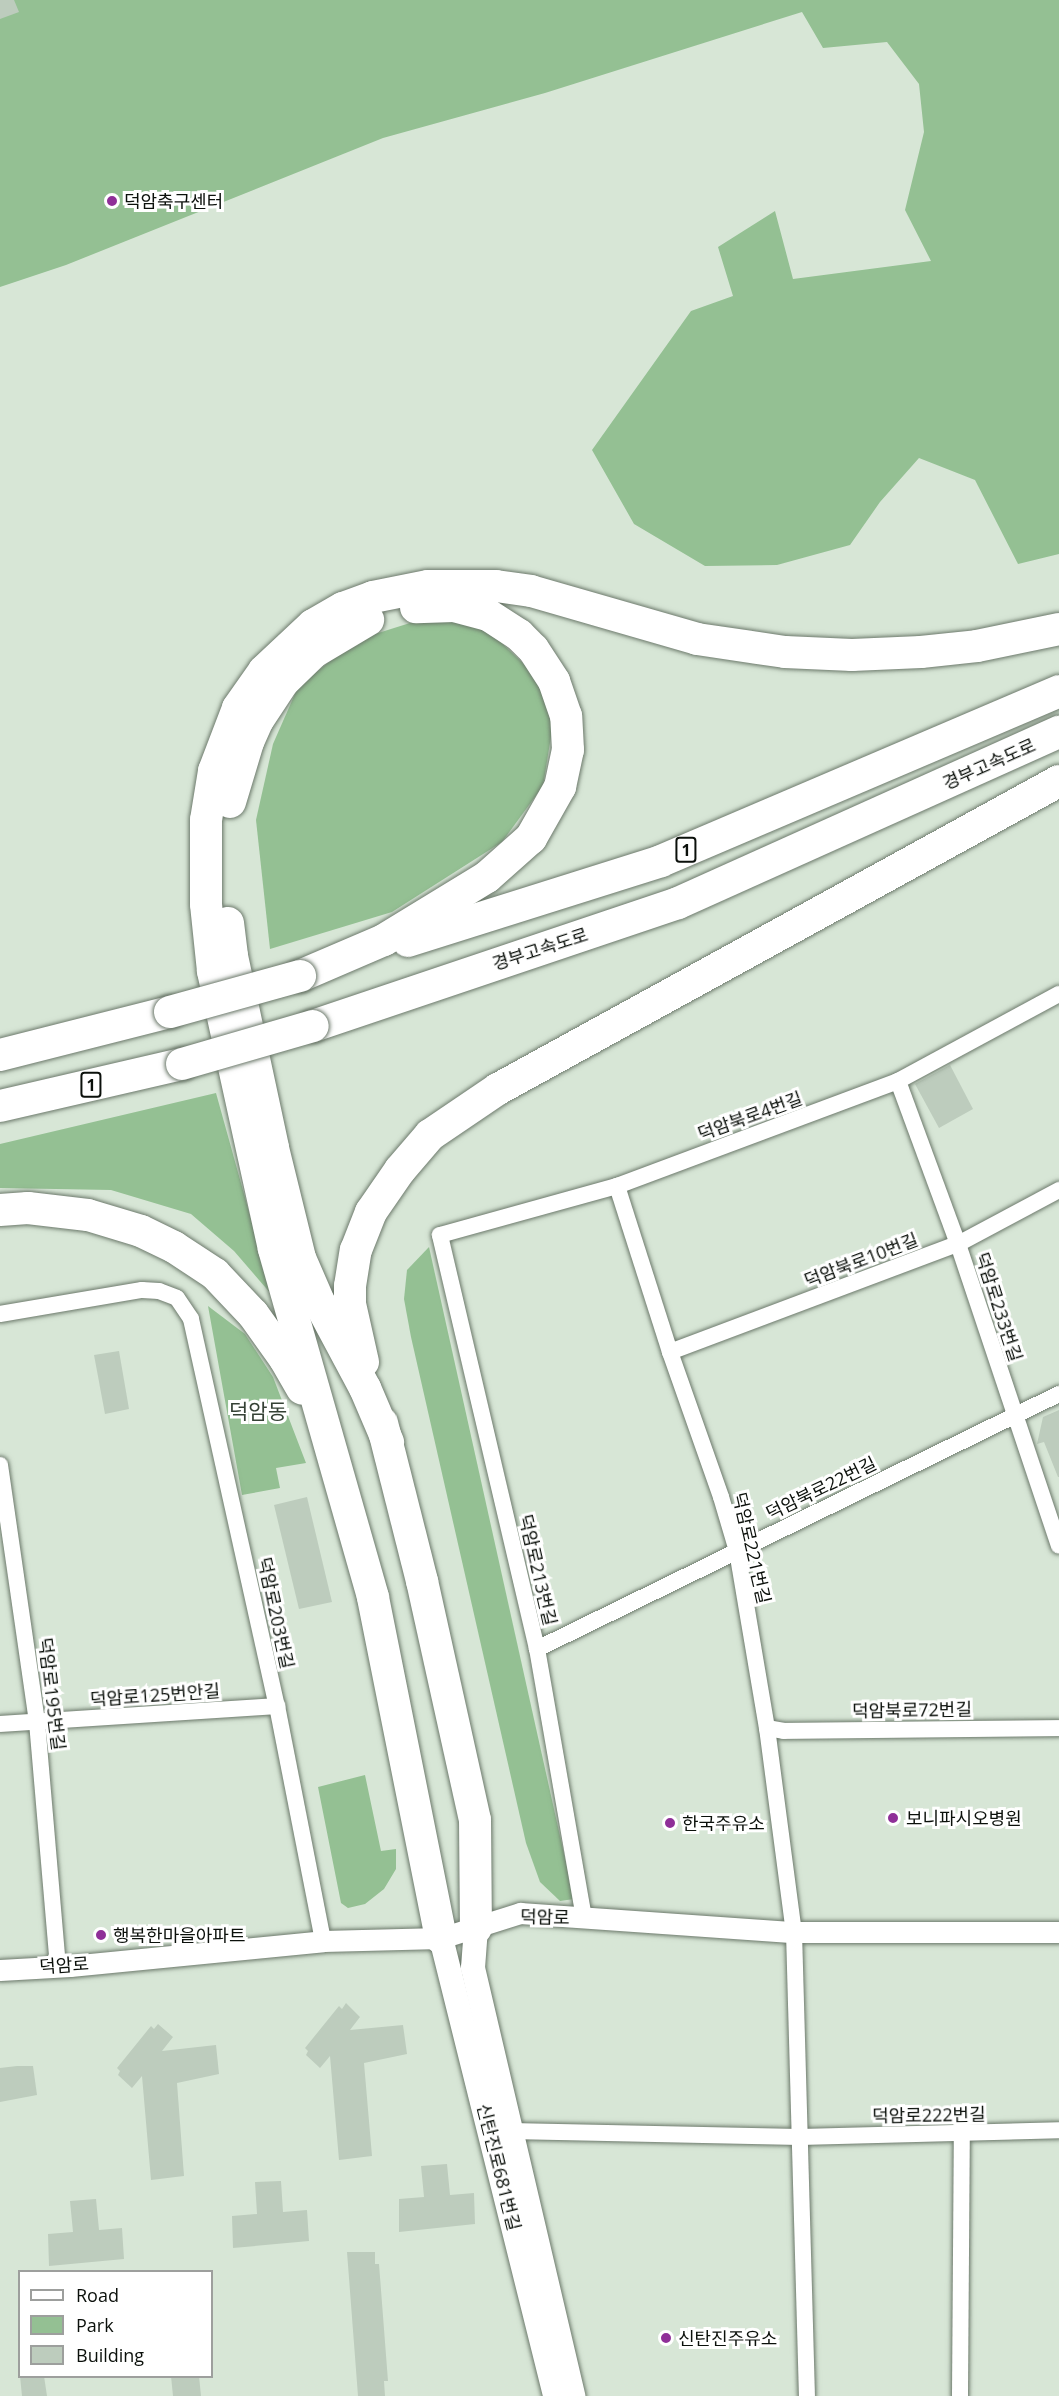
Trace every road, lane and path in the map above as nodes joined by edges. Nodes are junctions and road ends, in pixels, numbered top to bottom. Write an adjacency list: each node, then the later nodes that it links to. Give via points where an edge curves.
1 (1059, 629): 19 (highway, via 977,646 921,652 785,652 697,639 531,591 496,586 428,586 373,597 327,616 264,671 238,708 212,782 205,847 208,937 220,1010 274,1249)
2 (1059, 691): 5 (highway, 1, via 661,861)
3 (1059, 732): 9 (highway, 경부고속도로 / 1, bridge, via 678,903 313,1026 182,1064)
4 (1059, 781): 20 (highway, via 477,1101 430,1135 371,1212 352,1268 353,1324)
5 (300, 976): 7 (highway, 1, bridge); 20 (highway, via 384,940 471,889 519,851 543,821 565,770 566,716 544,665 519,635 488,615 454,606 420,606 367,621 323,645 283,682 258,720 239,764 228,816 225,879 232,956 296,1240 319,1302 365,1388)
6 (1059, 994): 8 (street, 덕암북로4번길)
7 (0, 1055)
8 (898, 1082): 10 (street, 덕암북로4번길); 14 (street, 덕암로233번길)
9 (0, 1106)
10 (617, 1186): 13 (street, 덕암북로4번길); 16 (street, 덕암로221번길)
11 (1059, 1190): 14 (street, 덕암북로10번길)
12 (0, 1210): 19 (highway, via 28,1208 88,1215 141,1232 195,1260 232,1291 270,1337)
13 (440, 1235): 24 (street, 덕암로213번길)
14 (958, 1244): 16 (street, 덕암북로10번길); 18 (street, 덕암로233번길)
15 (0, 1314): 25 (street, 덕암로203번길, via 142,1290 177,1298 191,1319)
16 (670, 1352): 23 (street, 덕암로221번길, via 722,1497)
17 (1059, 1394): 18 (street, 덕암북로22번길)
18 (1014, 1416): 22 (street, 덕암로233번길); 23 (street, 덕암북로22번길)
19 (328, 1439): 34 (highway, via 373,1597)
20 (388, 1442): 31 (highway, via 475,1820)
21 (0, 1465): 26 (street, 덕암로195번길)
22 (1059, 1546)
23 (736, 1551): 24 (street, 덕암북로22번길); 28 (street, 덕암로221번길)
24 (537, 1649): 30 (street, 덕암로213번길)
25 (277, 1706): 26 (street, 덕암로125번안길); 35 (street, 덕암로203번길)
26 (37, 1722): 27 (street, 덕암로125번안길); 36 (street, 덕암로195번길)
27 (0, 1724)
28 (767, 1728): 29 (street, 덕암북로72번길); 32 (street, 덕암로221번길)
29 (1059, 1728)
30 (585, 1918): 31 (street, 덕암로, via 520,1913); 32 (street, 덕암로)
31 (476, 1928): 34 (street, 덕암로); 39 (main road, 신탄진로681번길, via 473,1968)
32 (794, 1932): 33 (street, 덕암로); 41 (street)
33 (1059, 1932)
34 (441, 1938): 35 (street, 덕암로); 42 (main road, 신탄진로681번길)
35 (323, 1941): 36 (street, 덕암로)
36 (58, 1966): 37 (street, 덕암로)
37 (0, 1970)
38 (1059, 2130): 40 (street, 덕암로222번길)
39 (510, 2131): 41 (street, 신탄진로681번길); 43 (main road, 신탄진로681번길)
40 (962, 2134): 41 (street, 덕암로222번길); 45 (street)
41 (800, 2137): 44 (street)
42 (555, 2396)
43 (573, 2396)
44 (807, 2396)
45 (960, 2396)

